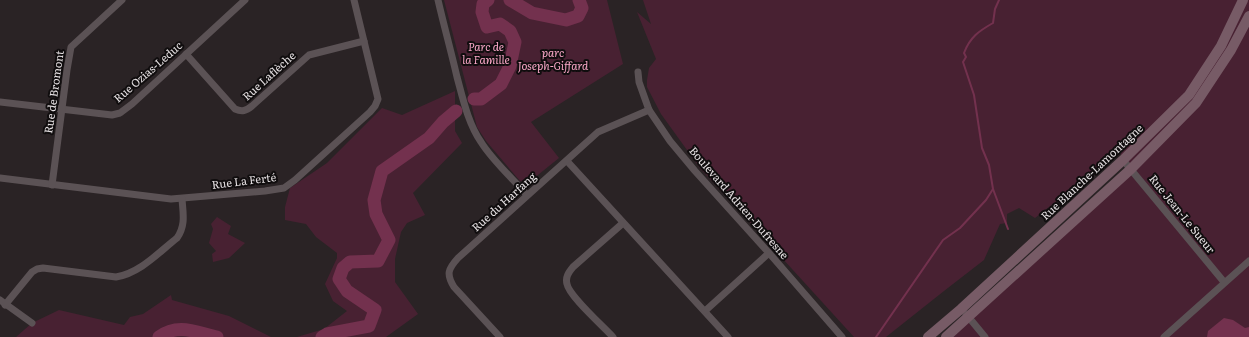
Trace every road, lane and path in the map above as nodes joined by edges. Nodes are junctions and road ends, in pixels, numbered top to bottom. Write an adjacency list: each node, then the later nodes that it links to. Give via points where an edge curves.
1 (122, 0): 11 (street, Rue de Bromont, via 71,47)
2 (245, 0): 8 (street, Rue Ozias-Leduc)
3 (354, 0): 7 (street, Rue La Ferté)
4 (438, 0): 18 (street, via 462,96 474,128 481,143)
5 (1243, 0): 13 (street, Rue Blanche-Lamontagne, via 1221,46 1189,95)
6 (1249, 16): 15 (street, via 1231,50 1196,104)
7 (364, 41): 8 (street, Rue Laflèche, via 309,55 252,106 241,111 235,109); 19 (street, Rue La Ferté, via 378,99 375,106 310,167 284,188)
8 (186, 54): 11 (street, Rue Ozias-Leduc, via 120,112 112,115)
9 (638, 72): 12 (street, Boulevard Adrien-Dufresne)
10 (0, 102): 11 (street, Rue Ozias-Leduc)
11 (62, 109): 17 (street, Rue de Bromont)
12 (649, 110): 14 (street, Rue du Harfang, via 598,132); 21 (street, Boulevard Adrien-Dufresne, via 695,171)
13 (1123, 160): 15 (street, Rue Jean-Le Sueur); 25 (street, Rue Blanche-Lamontagne)
14 (567, 161): 18 (street, Rue du Harfang); 20 (street)
15 (1131, 169): 23 (street, Rue Jean-Le Sueur); 27 (street)
16 (0, 178): 17 (street, Rue La Ferté)
17 (52, 185): 19 (street, Rue La Ferté)
18 (527, 195): 29 (street, Rue du Harfang, via 458,258 450,267 448,274 454,287)
19 (182, 199): 24 (street, via 184,223 181,232 135,271 116,277 37,269)
20 (623, 223): 26 (street); 30 (street, via 573,267 566,282 568,290)
21 (769, 253): 26 (street); 32 (street, Boulevard Adrien-Dufresne)
22 (1249, 261): 23 (street)
23 (1224, 282): 36 (street)
24 (3, 302): 28 (street)
25 (961, 309): 27 (street); 33 (street, Rue Blanche-Lamontagne)
26 (705, 311): 31 (street)
27 (968, 317): 34 (street); 35 (street)
28 (32, 323)
29 (495, 335)
30 (613, 337)
31 (728, 337)
32 (842, 337)
33 (928, 337)
34 (946, 337)
35 (985, 337)
36 (1164, 337)

